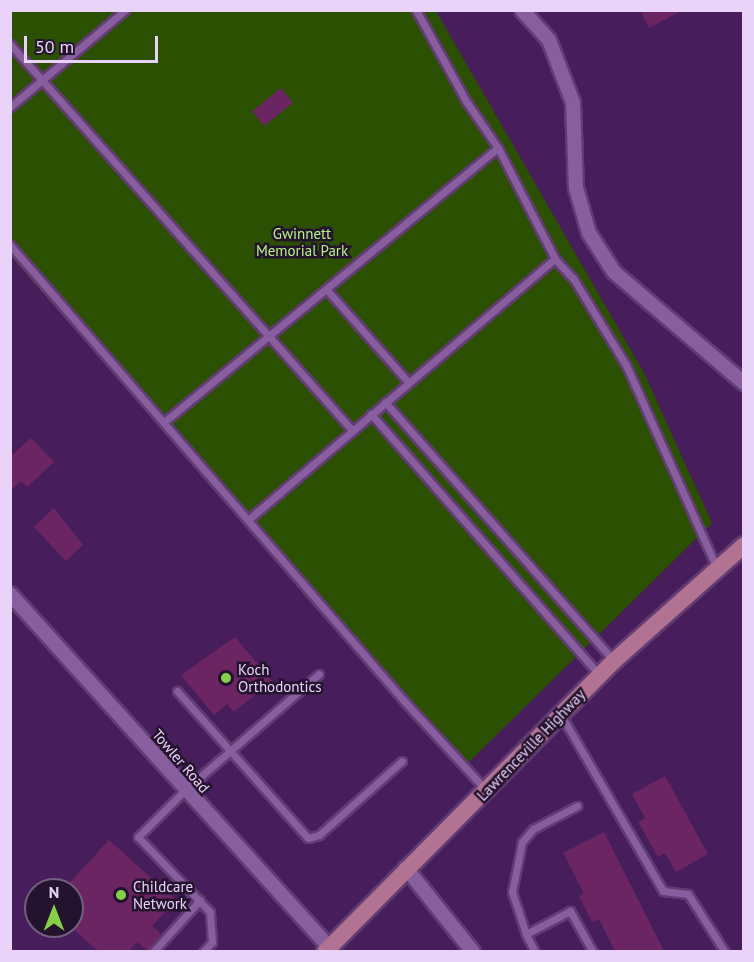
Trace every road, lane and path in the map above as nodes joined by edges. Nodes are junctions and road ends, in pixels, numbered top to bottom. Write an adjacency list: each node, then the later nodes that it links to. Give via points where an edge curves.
1 (125, 10): 5 (lane)
2 (416, 10): 7 (lane, via 466,101)
3 (522, 10): 13 (street, via 549,40 573,103 576,188 589,233 614,272)
4 (10, 44): 5 (lane)
5 (42, 79): 6 (lane); 11 (lane, via 246,310)
6 (10, 107)
7 (498, 148): 9 (lane); 10 (lane)
8 (10, 244): 16 (lane)
9 (555, 259): 12 (lane); 20 (lane, via 573,278 626,365)
10 (327, 290): 11 (lane); 12 (lane)
11 (266, 338): 16 (lane); 17 (lane)
12 (408, 382): 14 (lane)
13 (744, 383)
14 (385, 402): 15 (lane); 22 (lane)
15 (370, 414): 17 (lane); 24 (lane)
16 (164, 422): 18 (lane)
17 (351, 429): 18 (lane)
18 (249, 519): 30 (lane, via 405,702)
19 (744, 545): 20 (main road, Lawrenceville Highway)
20 (717, 568): 22 (main road, Lawrenceville Highway)
21 (10, 594): 29 (street, Towler Road)
22 (614, 662): 24 (main road, Lawrenceville Highway)
23 (319, 674): 27 (lane)
24 (600, 676): 26 (main road, Lawrenceville Highway)
25 (177, 691): 27 (lane)
26 (561, 715): 30 (main road, Lawrenceville Highway); 41 (lane, via 663,891 688,894)
27 (230, 752): 28 (lane, via 308,838 319,835); 29 (lane)
28 (402, 761)
29 (185, 790): 33 (lane, via 138,837); 35 (street, Towler Road)
30 (487, 791): 32 (main road, Lawrenceville Highway)
31 (578, 806): 34 (lane, via 533,830 522,842 512,892)
32 (406, 868): 35 (main road, Lawrenceville Highway); 38 (street)
33 (200, 900): 36 (lane); 37 (lane, via 210,912 212,942)
34 (526, 934): 39 (lane); 40 (lane, via 570,911)
35 (327, 949)
36 (153, 951)
37 (203, 951)
38 (473, 951)
39 (535, 951)
40 (593, 951)
41 (725, 951)

